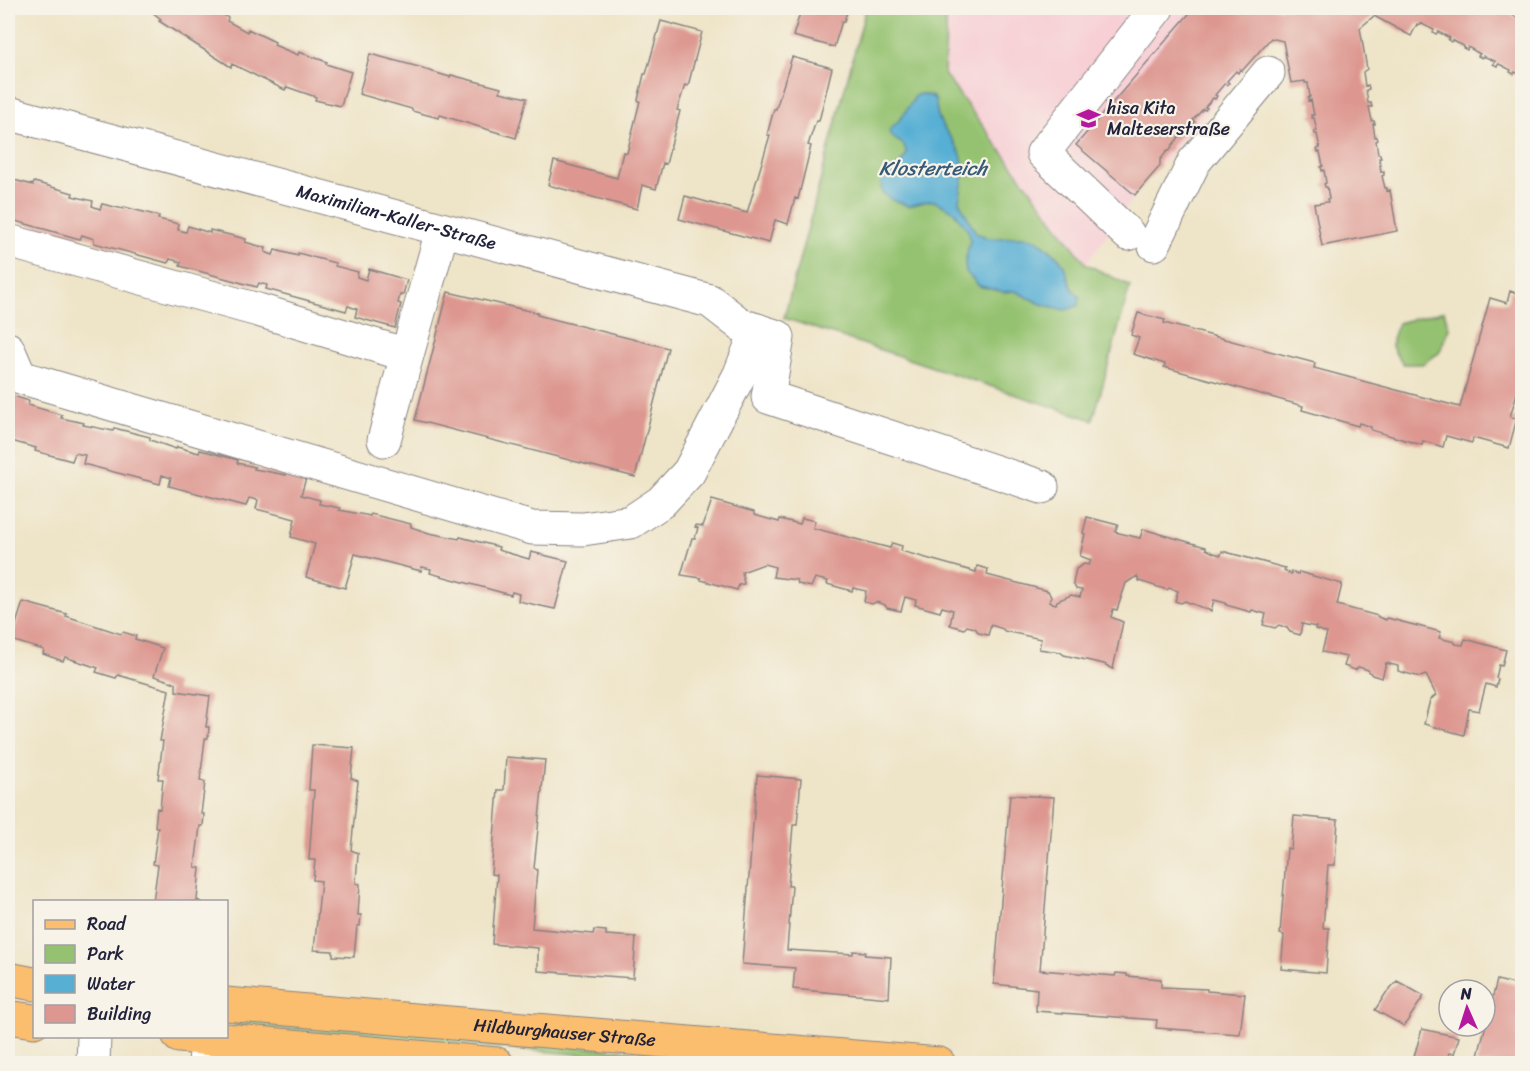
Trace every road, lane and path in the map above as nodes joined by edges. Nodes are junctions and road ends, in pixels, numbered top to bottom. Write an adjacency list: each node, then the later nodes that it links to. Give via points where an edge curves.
1 (1157, 8): 2 (street, via 1043,153 1141,239 1194,162)
2 (1268, 73)
3 (8, 113): 4 (street, Maximilian-Kaller-Straße)
4 (442, 231): 6 (street, Maximilian-Kaller-Straße, via 710,301); 8 (street)
5 (8, 242): 8 (street)
6 (759, 331): 7 (street, via 689,472 661,501 631,522 583,529 532,528 20,377); 10 (street, via 768,397)
7 (8, 349)
8 (407, 355): 9 (street)
9 (384, 441)
10 (1041, 487)
11 (8, 979): 12 (main road)
12 (33, 984)
13 (228, 1004): 18 (main road, Hildburghauser Straße)
14 (8, 1017): 15 (main road)
15 (33, 1021)
16 (94, 1038): 19 (street)
17 (200, 1044): 20 (main road, Hildburghauser Straße)
18 (714, 1054): 21 (main road, Hildburghauser Straße)
19 (93, 1064)
20 (497, 1064)
21 (939, 1064)

